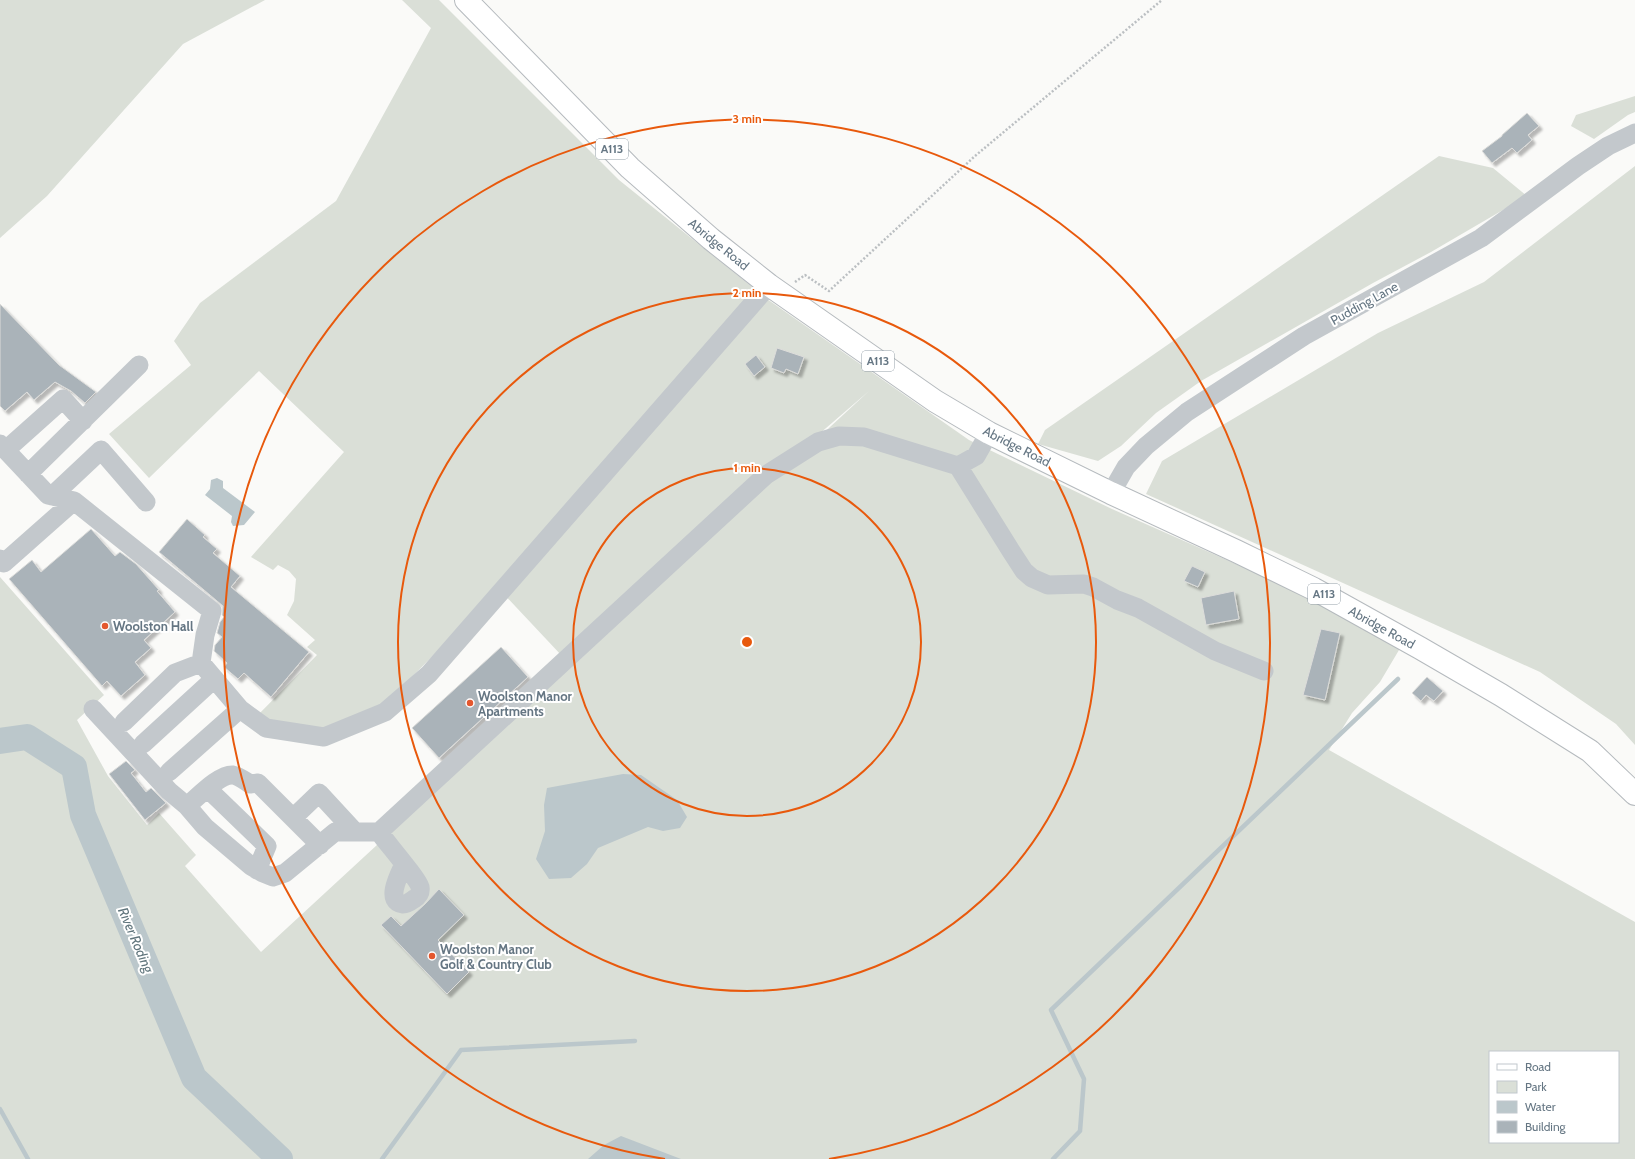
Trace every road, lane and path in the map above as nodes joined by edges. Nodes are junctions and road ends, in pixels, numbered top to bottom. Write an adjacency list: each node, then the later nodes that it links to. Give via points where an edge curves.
1 (466, 0): 4 (main road, Abridge Road / A113, via 630,168 711,239)
2 (1162, 0): 4 (path, via 975,156 829,291 805,275)
3 (1635, 133): 11 (street, Pudding Lane, via 1608,146 1578,166 1481,238 1304,336 1187,412 1146,446 1126,467)
4 (775, 289): 7 (main road, Abridge Road / A113, via 935,401); 20 (street, via 429,674 386,712 324,737 266,728)
5 (139, 365): 6 (street)
6 (83, 421): 8 (street, via 62,400); 10 (street)
7 (989, 433): 9 (street, via 976,456); 11 (main road, Abridge Road / A113)
8 (3, 447): 10 (street)
9 (958, 466): 17 (street, via 1014,556 1032,578 1048,585 1084,584 1093,587 1138,608 1216,651); 29 (street, via 864,437 839,436 818,442 802,452 766,475)
10 (28, 474): 12 (street)
11 (1111, 493): 25 (main road, Abridge Road / A113, via 1314,589 1420,648 1590,751)
12 (52, 496): 13 (street); 14 (street, via 101,450)
13 (74, 501): 15 (street, via 4,563); 16 (street, via 212,611 204,634)
14 (146, 502)
15 (0, 559)
16 (201, 663): 18 (street); 21 (street, via 176,673)
17 (1264, 672)
18 (214, 679): 20 (street); 22 (street)
19 (93, 709): 26 (street, via 169,792)
20 (240, 709): 23 (street)
21 (124, 722)
22 (144, 744)
23 (169, 772)
24 (208, 789): 26 (street); 27 (street, via 227,775 236,776 250,784 258,782); 32 (street, via 267,846)
25 (1635, 794)
26 (187, 806): 32 (street, via 205,827)
27 (294, 817): 28 (street, via 319,793); 30 (street)
28 (355, 832): 29 (street); 30 (street, via 335,832)
29 (379, 832): 31 (street)
30 (320, 845): 32 (street, via 285,873 273,877)
31 (404, 864)
32 (257, 870)

